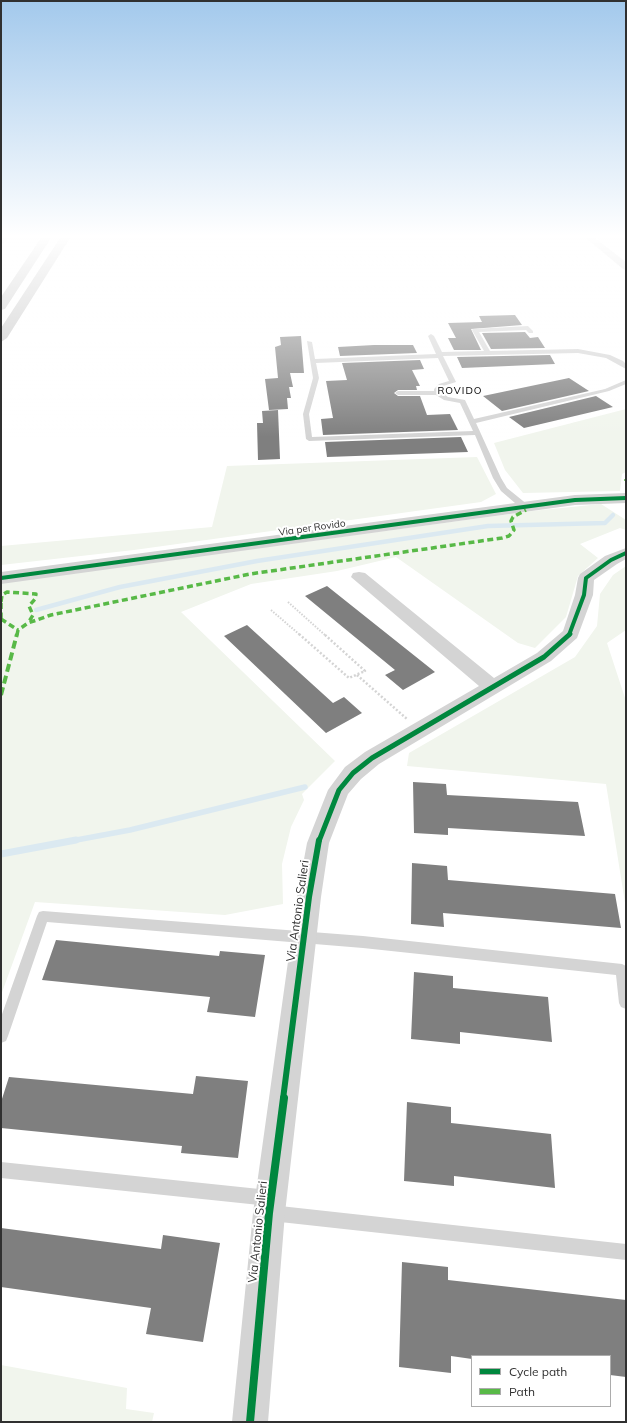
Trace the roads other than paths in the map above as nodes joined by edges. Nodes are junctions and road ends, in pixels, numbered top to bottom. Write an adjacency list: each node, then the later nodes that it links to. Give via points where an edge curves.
1 (22, 304): 4 (highway)
2 (531, 332): 6 (lane, via 528,328 475,330)
3 (431, 336): 7 (lane)
4 (1, 338)
5 (309, 342): 8 (lane)
6 (488, 353): 7 (lane); 9 (lane, via 578,351 598,353)
7 (440, 355): 8 (lane); 12 (lane, via 453,382 441,385)
8 (312, 361): 14 (lane, via 316,378 306,414 309,439)
9 (624, 363)
10 (626, 382): 13 (lane, via 607,390)
11 (398, 393): 12 (lane)
12 (438, 393): 13 (lane, via 446,399 463,401)
13 (471, 422): 14 (lane)
14 (476, 433): 16 (lane, via 504,489)
15 (624, 500): 16 (street, Via per Rovido, via 596,498)
16 (525, 507): 19 (street, Via per Rovido)
17 (626, 553): 20 (street, Via Antonio Salieri, via 611,560 586,578 584,595 570,634 544,657)
18 (359, 577): 20 (street)
19 (1, 578)
20 (493, 686): 21 (street, Via Antonio Salieri, via 372,758 353,773 339,790 318,843)
21 (304, 938): 22 (lane, via 622,970); 23 (lane, via 43,916); 25 (street, Via Antonio Salieri)
22 (626, 1003)
23 (1, 1036)
24 (1, 1170): 25 (lane)
25 (270, 1205): 26 (lane); 27 (street, Via Antonio Salieri)
26 (626, 1252)
27 (250, 1422)

